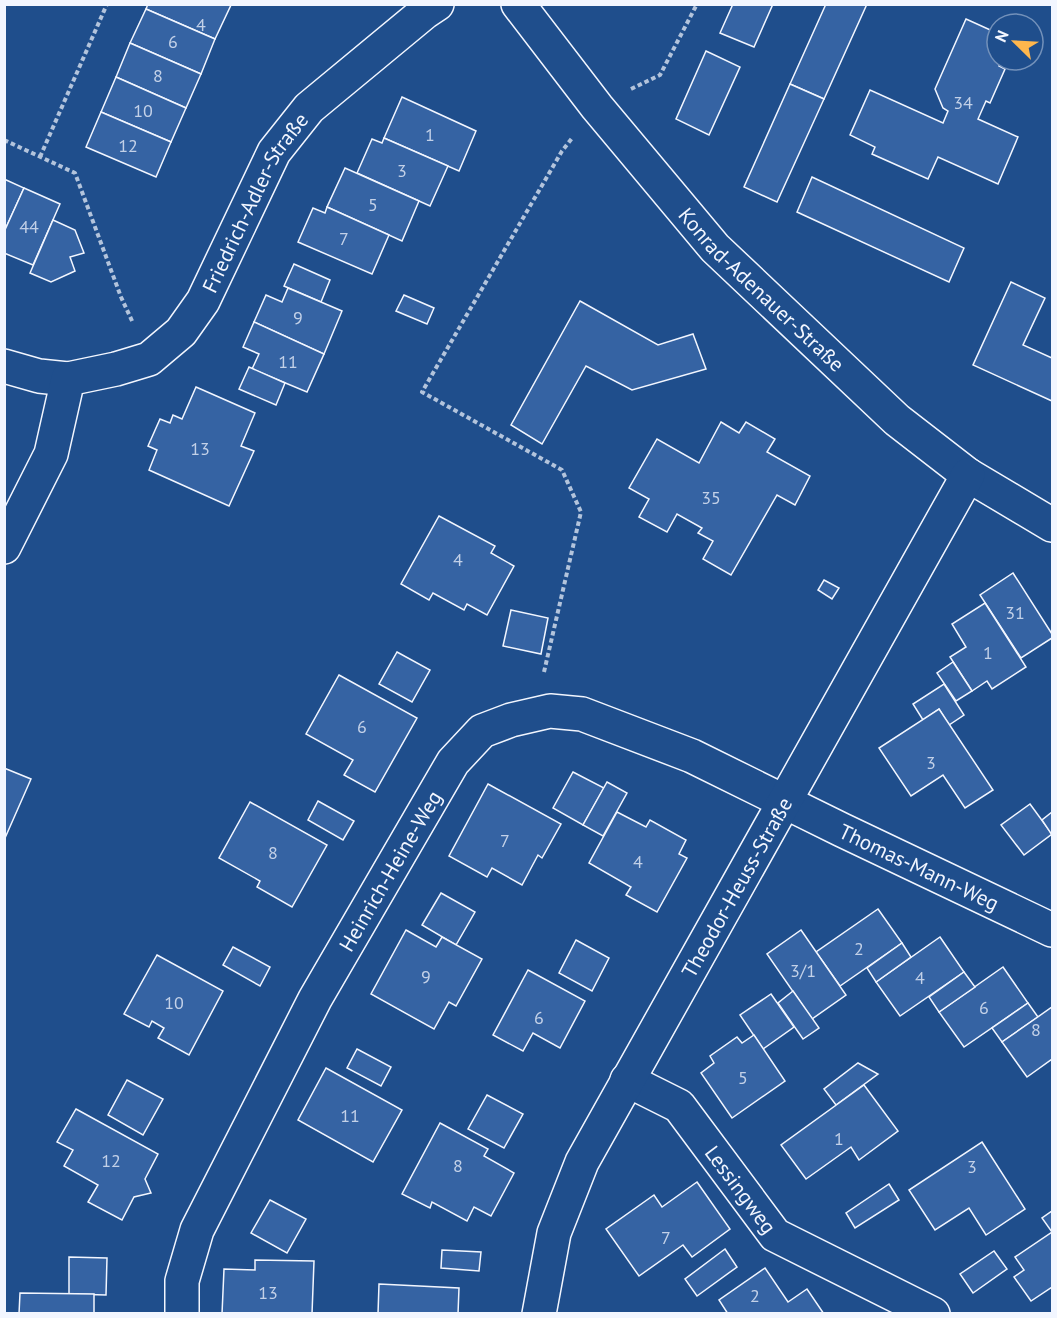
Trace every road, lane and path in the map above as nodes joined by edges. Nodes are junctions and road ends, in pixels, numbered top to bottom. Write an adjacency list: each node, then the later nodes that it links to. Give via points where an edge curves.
1 (107, 4): 7 (path)
2 (437, 4): 8 (street, Friedrich-Adler-Straße, via 309,108 274,152 203,301 181,332)
3 (518, 4): 5 (street, Konrad-Adenauer-Straße)
4 (697, 4): 5 (path, via 660,75)
5 (597, 107): 11 (street, Konrad-Adenauer-Straße, via 715,248 897,420); 14 (path, via 562,151 422,392 562,470 581,512 543,674)
6 (4, 140): 7 (path)
7 (39, 157): 8 (path, via 75,174)
8 (149, 359): 10 (street, Friedrich-Adler-Straße)
9 (4, 366): 10 (street, Friedrich-Adler-Straße)
10 (68, 379): 13 (street, via 51,454)
11 (968, 474): 12 (street, Konrad-Adenauer-Straße); 15 (street, Theodor-Heuss-Straße)
12 (1053, 525)
13 (4, 547)
14 (550, 711): 15 (street, Heinrich-Heine-Weg, via 582,714 692,756); 18 (street, Heinrich-Heine-Weg, via 482,731 453,762 315,999 197,1230 182,1281)
15 (785, 801): 16 (street, Thomas-Mann-Weg); 17 (street, Theodor-Heuss-Straße)
16 (1053, 930)
17 (627, 1080): 19 (street, Theodor-Heuss-Straße, via 582,1162 554,1233); 20 (street, Lessingweg, via 679,1106 775,1235)
18 (182, 1314)
19 (538, 1314)
20 (933, 1314)

